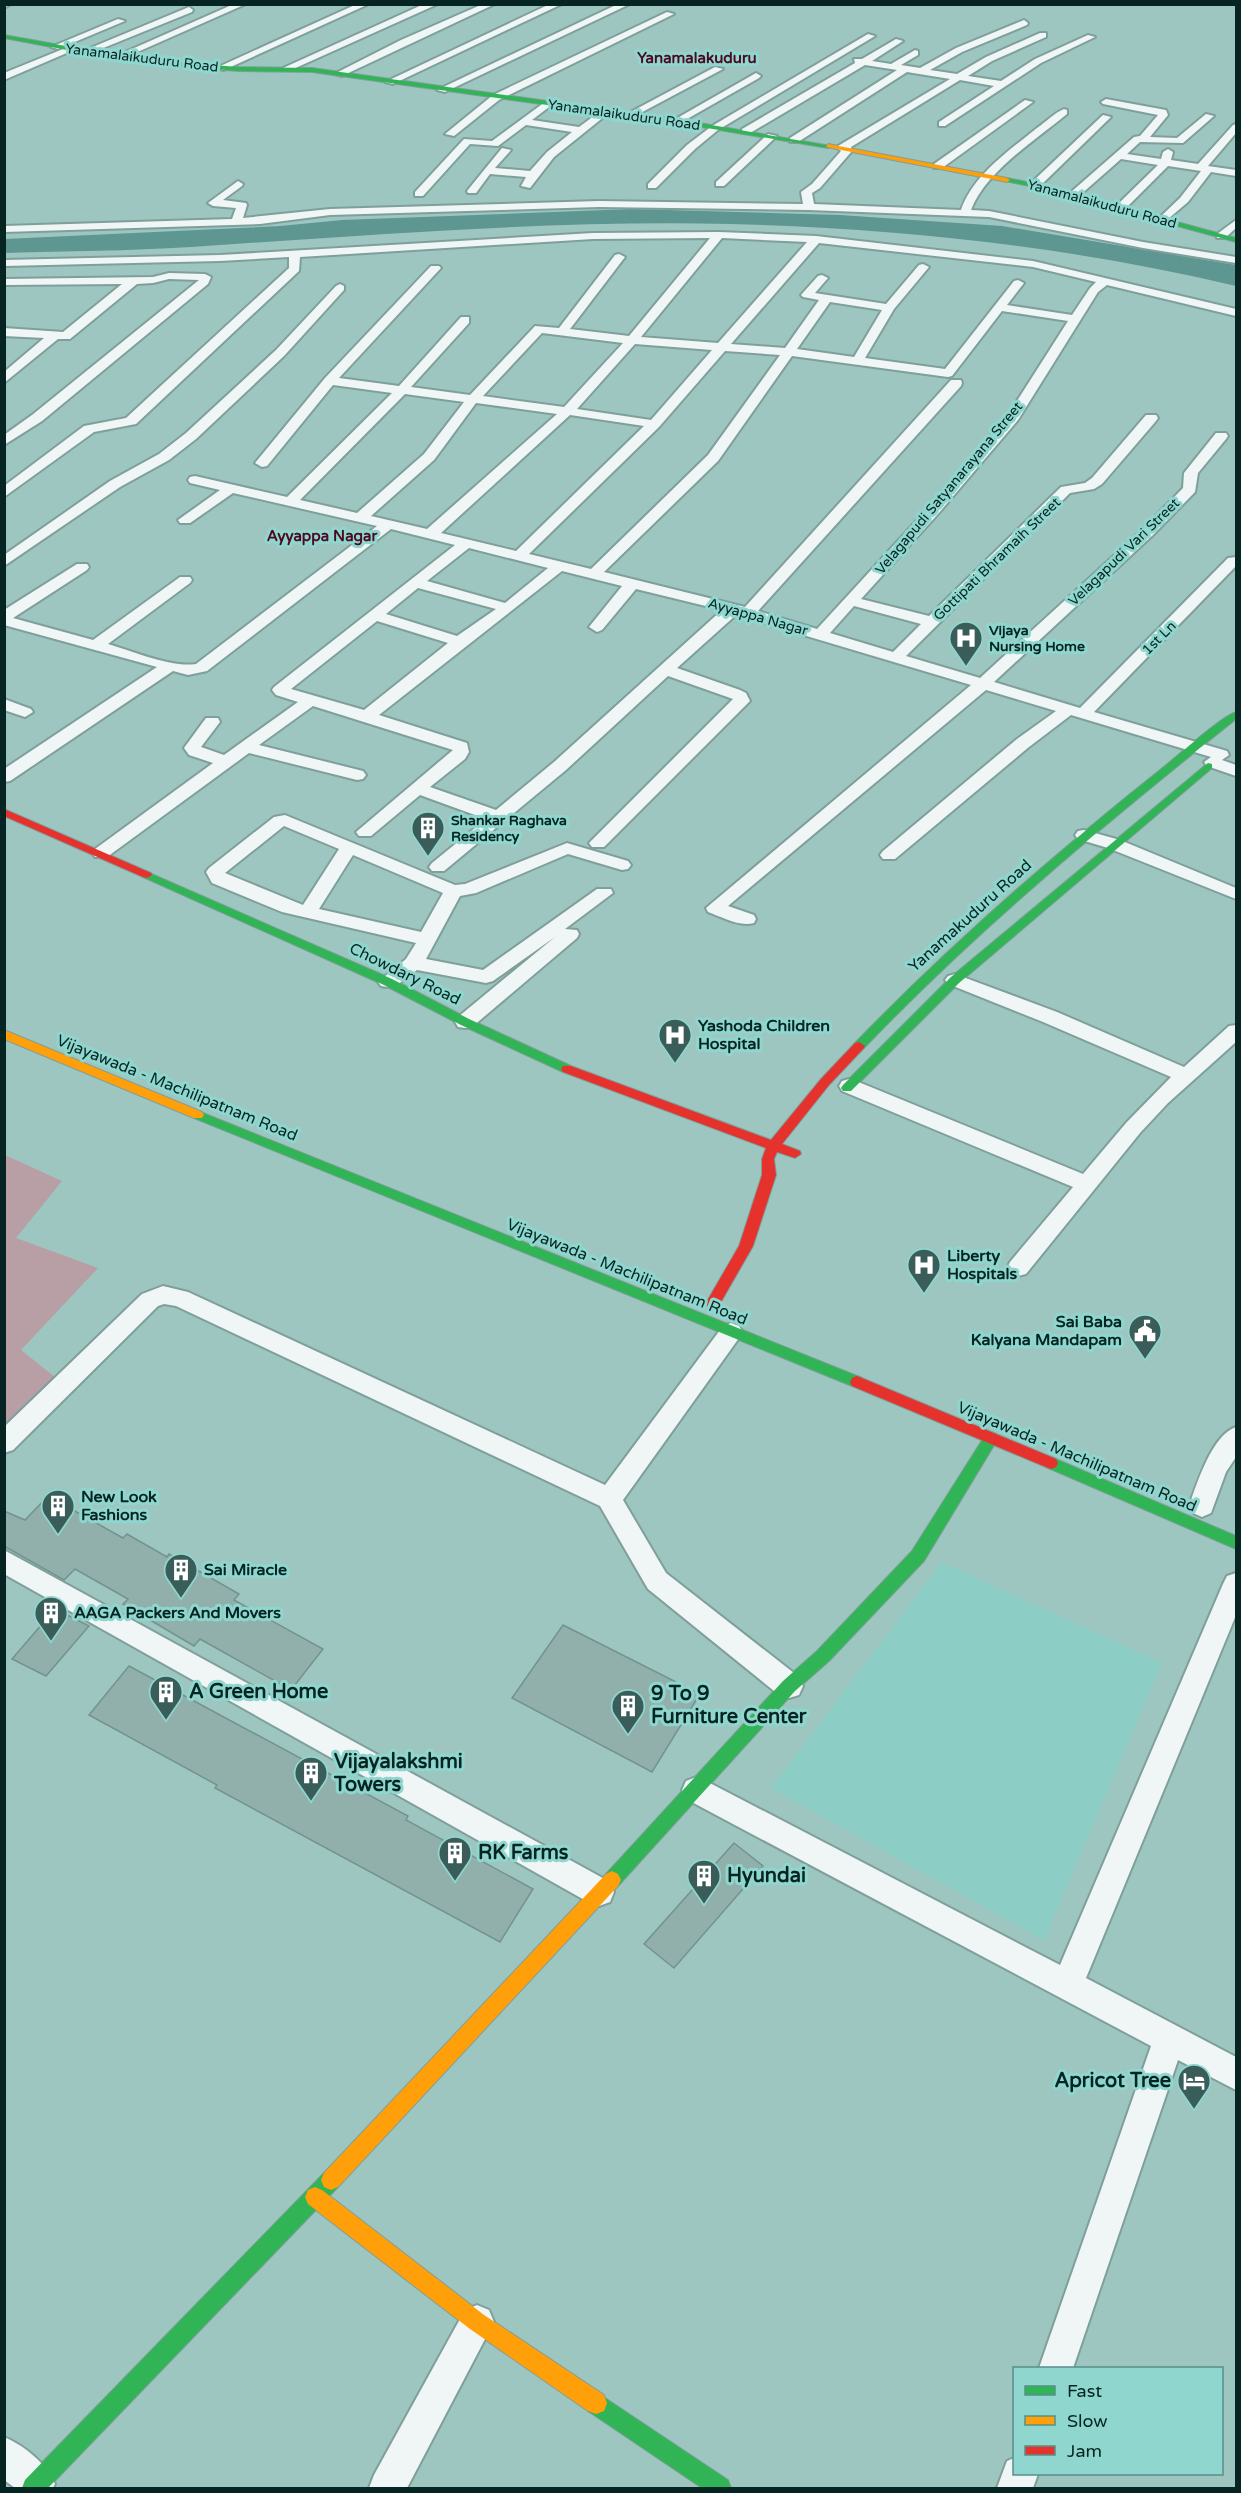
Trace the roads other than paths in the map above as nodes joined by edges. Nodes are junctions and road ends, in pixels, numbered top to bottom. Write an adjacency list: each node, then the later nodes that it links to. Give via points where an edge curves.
1 (242, 4): 12 (street)
2 (365, 4): 27 (street)
3 (434, 4): 28 (street)
4 (491, 4): 32 (street)
5 (558, 4): 36 (street)
6 (626, 4): 38 (street)
7 (195, 8): 10 (street)
8 (158, 12): 10 (street)
9 (670, 14): 39 (street)
10 (176, 15): 12 (street); 21 (street)
11 (128, 19): 19 (street)
12 (205, 20): 23 (street)
13 (1024, 23): 31 (street, via 959,50)
14 (1043, 35): 35 (street)
15 (4, 36): 19 (main road, Yanamalaikuduru Road)
16 (871, 36): 24 (street)
17 (1091, 37): 37 (street)
18 (899, 41): 25 (street)
19 (47, 47): 20 (main road, Yanamalaikuduru Road)
20 (71, 49): 21 (main road, Yanamalaikuduru Road); 34 (street)
21 (88, 51): 23 (main road, Yanamalaikuduru Road)
22 (915, 53): 26 (street)
23 (121, 56): 27 (main road, Yanamalaikuduru Road)
24 (832, 56): 25 (street); 52 (street)
25 (864, 62): 26 (street); 54 (street)
26 (892, 67): 30 (street)
27 (221, 68): 28 (main road, Yanamalaikuduru Road)
28 (288, 68): 32 (main road, Yanamalaikuduru Road)
29 (718, 69): 45 (street)
30 (904, 70): 31 (street); 58 (street)
31 (920, 72): 35 (street)
32 (339, 74): 36 (main road, Yanamalaikuduru Road)
33 (756, 76): 48 (street)
34 (4, 77)
35 (956, 77): 37 (street); 60 (street)
36 (390, 82): 38 (main road, Yanamalaikuduru Road)
37 (1000, 84): 50 (street)
38 (442, 90): 39 (main road, Yanamalaikuduru Road)
39 (498, 97): 42 (main road, Yanamalaikuduru Road); 55 (street)
40 (1028, 102): 64 (street)
41 (1106, 102): 57 (street, via 1163,112)
42 (548, 104): 43 (main road, Yanamalaikuduru Road); 49 (street)
43 (605, 112): 45 (main road, Yanamalaikuduru Road); 53 (street)
44 (1064, 112): 69 (street)
45 (630, 115): 48 (main road, Yanamalaikuduru Road)
46 (1209, 116): 59 (street, via 1183,140)
47 (1106, 117): 72 (street)
48 (677, 121): 52 (main road, Yanamalaikuduru Road)
49 (524, 122): 53 (street); 76 (street, via 494,144 468,141 444,173)
50 (942, 124)
51 (1236, 127): 65 (street)
52 (715, 128): 54 (main road, Yanamalaikuduru Road); 74 (street)
53 (582, 130): 68 (street)
54 (746, 131): 56 (main road, Yanamalaikuduru Road)
55 (450, 134)
56 (772, 136): 58 (main road, Yanamalaikuduru Road); 71 (street)
57 (1144, 138): 59 (street); 62 (street)
58 (795, 140): 60 (main road, Yanamalaikuduru Road)
59 (1170, 142): 63 (street)
60 (845, 149): 64 (main road, Yanamalaikuduru Road); 78 (street, via 816,186 806,192)
61 (506, 150): 66 (street)
62 (1120, 156): 63 (street); 77 (street)
63 (1166, 162): 65 (street); 79 (street)
64 (938, 166): 69 (main road, Yanamalaikuduru Road)
65 (1204, 168): 67 (street); 82 (street, via 1184,200)
66 (487, 171): 68 (street); 75 (street)
67 (1235, 171)
68 (533, 174): 73 (street)
69 (989, 175): 72 (main road, Yanamalaikuduru Road); 81 (street, via 966,201)
70 (238, 184): 83 (street, via 213,203 242,205)
71 (720, 184)
72 (1035, 184): 77 (main road, Yanamalaikuduru Road)
73 (526, 186)
74 (652, 186)
75 (472, 191)
76 (419, 194)
77 (1075, 194): 79 (main road, Yanamalaikuduru Road)
78 (809, 207): 81 (street); 83 (street, via 599,204 330,213)
79 (1121, 207): 82 (main road, Yanamalaikuduru Road)
80 (92, 211): 85 (street)
81 (965, 213): 94 (street, via 1009,217)
82 (1162, 220): 88 (main road, Yanamalaikuduru Road)
83 (236, 222): 85 (street)
84 (1236, 223): 88 (street)
85 (81, 227): 86 (street)
86 (4, 229)
87 (719, 235): 89 (street); 91 (street, via 532,238); 116 (street)
88 (1221, 236): 90 (main road, Yanamalaikuduru Road)
89 (816, 239): 101 (street, via 1034,264); 105 (street)
90 (1236, 240)
91 (294, 254): 93 (street); 133 (street, via 295,270 131,421 89,429)
92 (619, 257): 114 (street)
93 (219, 258): 95 (street); 98 (street)
94 (1236, 260)
95 (4, 263)
96 (922, 267): 109 (street)
97 (435, 268): 121 (street)
98 (205, 277): 100 (street); 129 (street, via 204,282)
99 (822, 278): 106 (street)
100 (133, 281): 103 (street, via 22,282); 115 (street, via 70,334)
101 (1105, 281): 110 (street); 111 (street, Velagapudi Satyanarayana Street, via 1094,290)
102 (1018, 283): 108 (street)
103 (7, 287)
104 (340, 288): 142 (street, via 280,353 191,436)
105 (770, 291): 106 (street); 117 (street)
106 (798, 294): 107 (street)
107 (827, 298): 109 (street); 118 (street)
108 (1000, 307): 111 (street); 119 (street, via 948,372)
109 (889, 308): 119 (street)
110 (1236, 312)
111 (1076, 319): 149 (street, Velagapudi Satyanarayana Street, via 1013,417)
112 (465, 320): 123 (street)
113 (4, 332): 115 (street)
114 (562, 332): 116 (street); 124 (street, via 539,329)
115 (54, 336): 120 (street)
116 (632, 340): 117 (street); 125 (street)
117 (722, 346): 118 (street); 127 (street)
118 (791, 352): 119 (street); 145 (street, via 713,458)
119 (858, 360)
120 (4, 379)
121 (330, 381): 123 (street); 130 (street)
122 (956, 383): 151 (street)
123 (400, 392): 124 (street); 134 (street)
124 (472, 400): 125 (street); 135 (street, via 429,458)
125 (567, 411): 127 (street); 138 (street)
126 (1151, 418): 154 (street, Gottipati Bhramaih Street, via 1097,481 1066,490)
127 (654, 424): 140 (street)
128 (1221, 436): 162 (street, Velagapudi Vari Street, via 1191,473 1190,489)
129 (4, 441)
130 (262, 463)
131 (195, 480): 132 (street, Ayyappa Nagar)
132 (230, 489): 134 (street, Ayyappa Nagar); 136 (street)
133 (4, 493)
134 (289, 503): 135 (street, Ayyappa Nagar)
135 (360, 518): 137 (street, Ayyappa Nagar)
136 (184, 520)
137 (388, 524): 138 (street, Ayyappa Nagar); 160 (street, via 205,666 188,670)
138 (429, 535): 139 (street, Ayyappa Nagar)
139 (466, 543): 140 (street, Ayyappa Nagar); 147 (street)
140 (519, 556): 144 (street, Ayyappa Nagar)
141 (1233, 561): 165 (street, 1st Ln, via 1192,605)
142 (4, 562)
143 (82, 567): 153 (street)
144 (558, 567): 145 (street, Ayyappa Nagar); 150 (street)
145 (593, 575): 148 (street, Ayyappa Nagar)
146 (184, 580): 158 (street)
147 (416, 583): 150 (street); 152 (street)
148 (632, 584): 151 (street, Ayyappa Nagar); 155 (street)
149 (852, 601): 154 (street); 156 (street, Velagapudi Satyanarayana Street)
150 (508, 608): 157 (street)
151 (741, 611): 156 (street, Ayyappa Nagar); 161 (street)
152 (374, 615): 157 (street); 163 (street, via 282,686 282,692)
153 (4, 619): 158 (street)
154 (932, 622): 159 (street, Gottipati Bhramaih Street)
155 (597, 627)
156 (820, 635): 159 (street, Ayyappa Nagar)
157 (459, 642): 168 (street)
158 (95, 646): 160 (street)
159 (896, 657): 162 (street, Ayyappa Nagar)
160 (170, 666): 176 (street)
161 (666, 670): 179 (street); 182 (street, via 734,693 742,701)
162 (984, 683): 165 (street, Ayyappa Nagar); 194 (street, Velagapudi Vari Street, via 714,908)
163 (309, 701): 168 (street); 170 (street)
164 (4, 704): 166 (street)
165 (1077, 711): 171 (street, Ayyappa Nagar); 186 (street, 1st Ln, via 1023,743)
166 (25, 712)
167 (1236, 715): 171 (main road, Yanamakuduru Road)
168 (367, 716): 177 (street, via 461,747 459,755)
169 (212, 722): 173 (street, via 192,748)
170 (246, 747): 173 (street); 175 (street)
171 (1197, 748): 172 (street, Ayyappa Nagar); 181 (main road, Yanamakuduru Road)
172 (1221, 755): 174 (street, Ayyappa Nagar); 183 (main road)
173 (226, 762): 185 (street)
174 (1236, 771)
175 (357, 775)
176 (4, 777)
177 (419, 789): 179 (street); 180 (street)
178 (7, 816): 185 (main road, Chowdary Road)
179 (498, 817): 188 (street)
180 (365, 832)
181 (1084, 836): 183 (street); 207 (main road, Yanamakuduru Road, via 966,939 880,1023)
182 (598, 843)
183 (1114, 844): 191 (street); 199 (main road)
184 (349, 847): 189 (street); 192 (street, via 285,820 214,872 218,879); 193 (street)
185 (100, 853): 196 (main road, Chowdary Road)
186 (889, 855)
187 (622, 865): 189 (street, via 567,848 469,889)
188 (438, 867)
189 (453, 891): 197 (street)
190 (604, 893): 198 (street, via 486,977)
191 (1236, 894)
192 (289, 908): 193 (street); 196 (street)
193 (308, 912): 197 (street)
194 (747, 919)
195 (580, 926): 201 (street)
196 (263, 928): 200 (main road, Chowdary Road)
197 (426, 939): 198 (street)
198 (414, 963): 200 (street)
199 (955, 981): 204 (street); 205 (main road)
200 (387, 982): 201 (main road, Chowdary Road)
201 (465, 1022): 207 (main road, Chowdary Road, via 572,1071)
202 (1236, 1031): 204 (street)
203 (4, 1034): 212 (main road, Vijayawada - Machilipatnam Road)
204 (1187, 1076): 209 (street, via 1132,1128)
205 (849, 1086): 206 (main road); 209 (street)
206 (835, 1103)
207 (774, 1145): 208 (main road, Yanamakuduru Road, via 768,1159); 208 (main road, Chowdary Road, via 798,1149 787,1165)
208 (769, 1175): 211 (main road, Yanamakuduru Road, via 746,1246)
209 (1085, 1183): 210 (street)
210 (1018, 1268)
211 (713, 1303)
212 (731, 1332): 214 (main road, Vijayawada - Machilipatnam Road); 216 (street)
213 (1236, 1437): 217 (street, via 1215,1469)
214 (991, 1438): 218 (main road, Vijayawada - Machilipatnam Road); 221 (main road, via 918,1556 823,1656)
215 (4, 1443): 216 (street, via 150,1300 163,1295)
216 (609, 1499): 221 (street, via 657,1581)
217 (1204, 1507)
218 (1236, 1543)
219 (4, 1561): 223 (street)
220 (1236, 1584): 224 (street)
221 (789, 1686): 222 (main road)
222 (696, 1790): 223 (main road); 224 (street)
223 (599, 1892): 227 (main road)
224 (1067, 1986): 225 (street)
225 (1169, 2039): 226 (street); 229 (street)
226 (1236, 2074)
227 (315, 2197): 228 (main road); 231 (main road)
228 (477, 2322): 232 (street); 233 (main road)
229 (1056, 2367)
230 (4, 2455): 231 (street)
231 (35, 2486)
232 (387, 2488)
233 (720, 2488)

